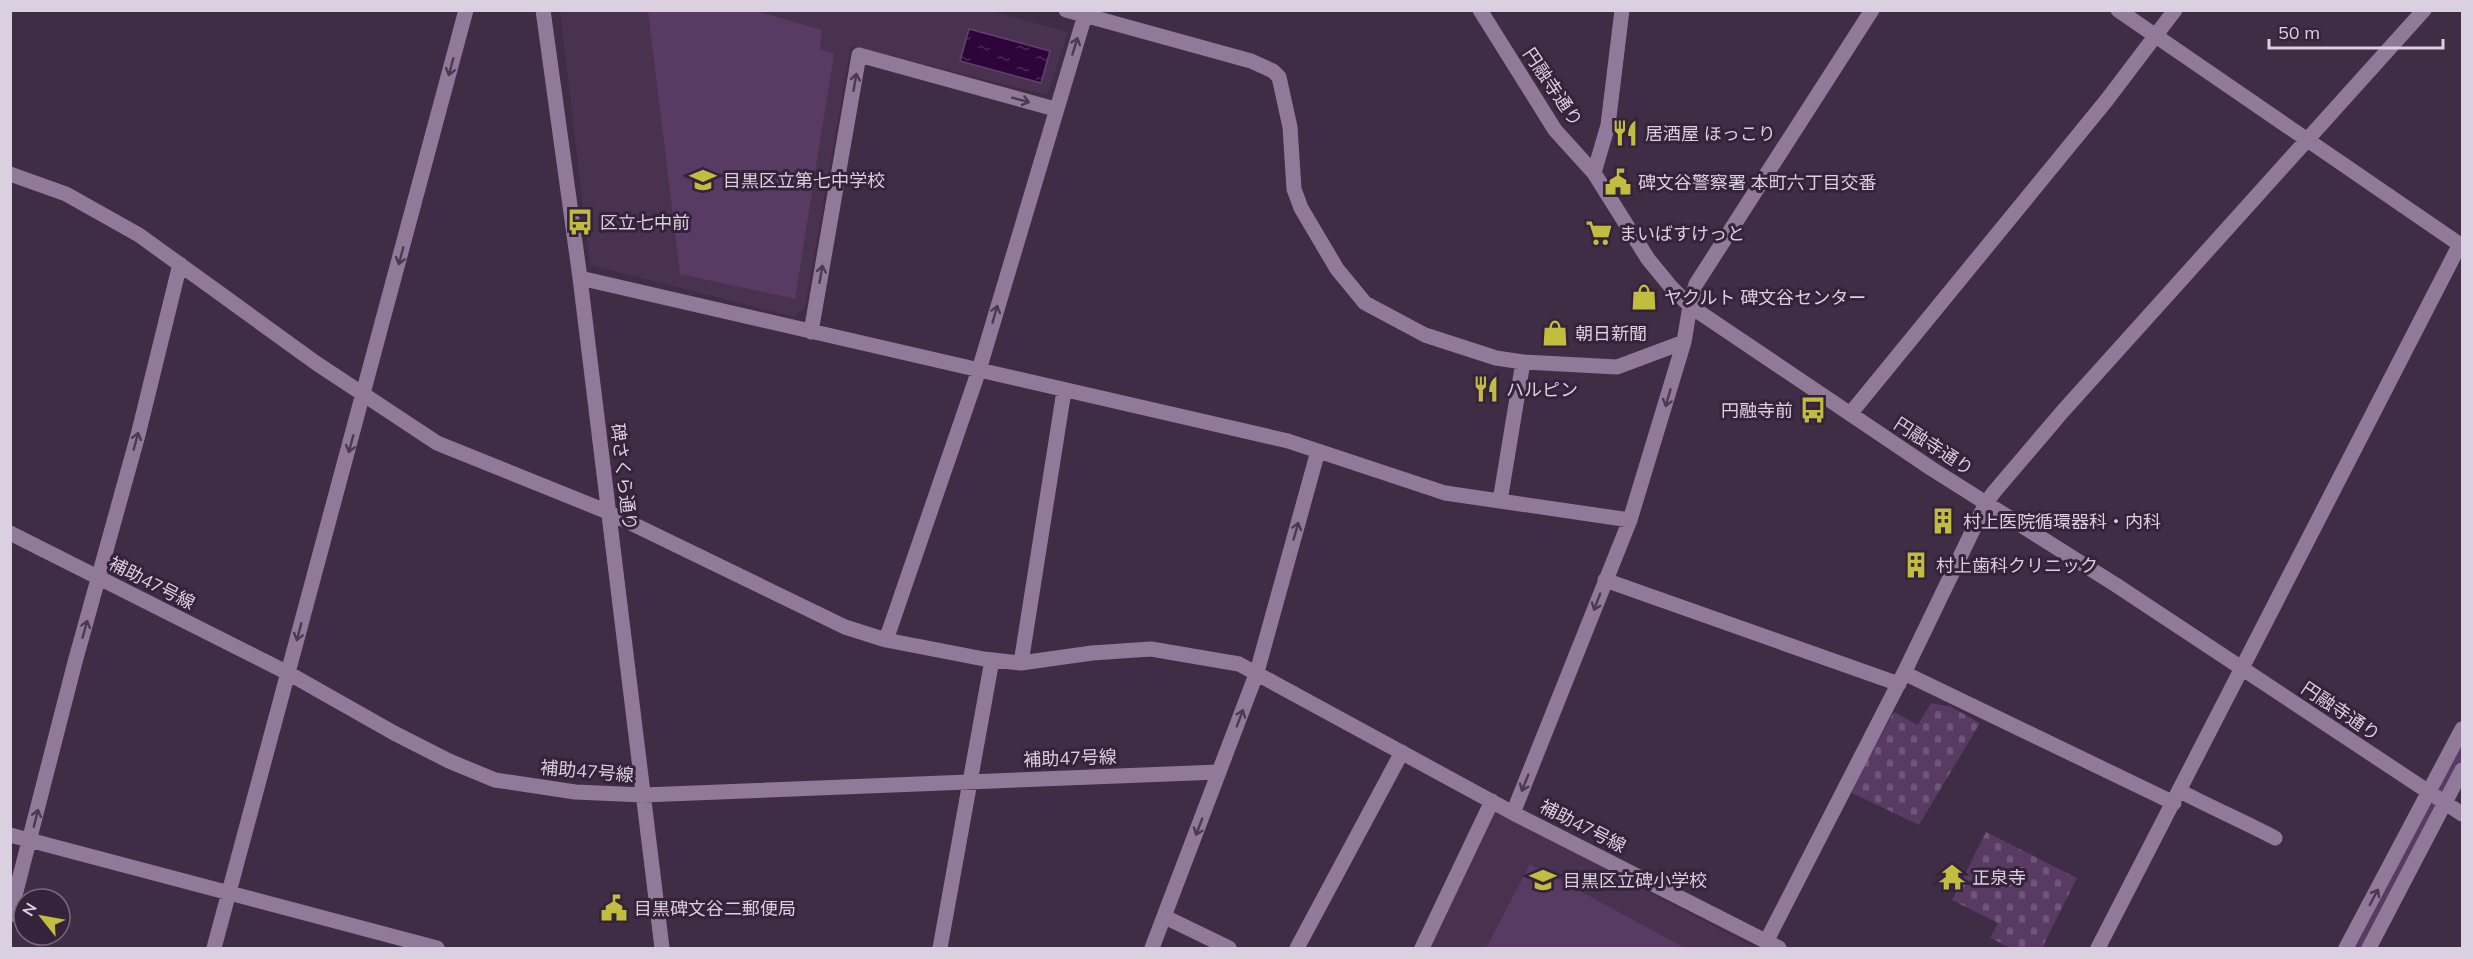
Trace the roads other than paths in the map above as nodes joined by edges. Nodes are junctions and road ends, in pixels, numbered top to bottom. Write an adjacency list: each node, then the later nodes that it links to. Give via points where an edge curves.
1 (466, 10): 25 (street, one-way to 25)
2 (543, 10): 18 (street, 碑さくら通り)
3 (1066, 10): 10 (street)
4 (1480, 10): 14 (street, 円融寺通り, via 1555,130)
5 (1622, 10): 14 (street, via 1608,125)
6 (1872, 10): 19 (street, via 1696,284)
7 (2118, 10): 11 (street)
8 (2175, 10): 11 (street)
9 (2424, 10): 13 (street)
10 (1085, 15): 12 (street, one-way to 10); 22 (street, via 1273,70 1282,84 1290,127 1294,189 1301,208 1337,269 1365,303 1425,335 1496,358)
11 (2157, 36): 13 (street); 26 (street)
12 (1056, 109): 20 (street, one-way to 12, via 859,55); 23 (street, one-way to 12)
13 (2308, 138): 16 (street); 29 (street, via 2063,411)
14 (1594, 173): 19 (street, 円融寺通り, via 1648,259)
15 (10, 174): 17 (street, 補助47号線, via 66,194 139,235)
16 (2461, 245): 38 (street)
17 (180, 264): 25 (street, 補助47号線); 33 (street, one-way to 17)
18 (580, 278): 20 (street); 30 (street, 碑さくら通り)
19 (1690, 306): 21 (street); 26 (street, 円融寺通り)
20 (811, 332): 23 (street)
21 (1684, 342): 22 (street, via 1617,367); 31 (street, one-way to 31)
22 (1523, 362): 28 (street)
23 (979, 370): 24 (street); 35 (street)
24 (1064, 391): 27 (street); 37 (street)
25 (365, 394): 30 (street, 補助47号線, via 437,442); 40 (street, one-way to 40)
26 (1850, 414): 29 (street, 円融寺通り)
27 (1318, 451): 28 (street, via 1445,493); 39 (street, one-way to 27)
28 (1500, 501): 31 (street)
29 (1986, 503): 38 (street, 円融寺通り); 41 (street)
30 (608, 512): 35 (street, 補助47号線, via 845,627); 48 (street, 碑さくら通り)
31 (1630, 519): 34 (street)
32 (10, 533): 33 (street, 補助47号線)
33 (98, 578): 40 (street, 補助47号線); 56 (street, one-way to 33)
34 (1605, 580): 41 (street); 52 (street, one-way to 52)
35 (885, 640): 36 (street, 補助47号線)
36 (992, 660): 37 (street, 補助47号線); 46 (street)
37 (1021, 663): 39 (street, 補助47号線, via 1152,649 1239,664)
38 (2242, 669): 47 (street, 円融寺通り); 49 (street)
39 (1257, 672): 43 (street, 補助47号線); 45 (street, one-way to 39)
40 (288, 673): 48 (street, 補助47号線, via 394,734 495,780 575,792); 57 (street)
41 (1901, 679): 49 (street); 60 (street)
42 (2463, 729): 47 (street)
43 (1402, 752): 50 (street, 補助47号線); 67 (street)
44 (2463, 770): 51 (street)
45 (1219, 772): 46 (street, 補助47号線); 59 (street, one-way to 59)
46 (972, 780): 48 (street, 補助47号線); 64 (street)
47 (2429, 793): 51 (street, 円融寺通り); 70 (street, one-way to 47)
48 (643, 795): 63 (street, 碑さくら通り)
49 (2177, 797): 55 (street, via 2230,813); 69 (street)
50 (1492, 801): 52 (street, 補助47号線); 68 (street)
51 (2445, 803): 53 (street, 円融寺通り); 71 (street)
52 (1513, 813): 60 (street, 補助47号線)
53 (2463, 814)
54 (10, 836): 56 (street)
55 (2275, 838)
56 (31, 841): 57 (street); 58 (street)
57 (229, 895): 61 (street); 62 (street)
58 (10, 915)
59 (1165, 917): 65 (street); 66 (street)
60 (1773, 945)
61 (214, 948)
62 (437, 948)
63 (662, 948)
64 (940, 948)
65 (1152, 948)
66 (1230, 948)
67 (1297, 948)
68 (1422, 948)
69 (2098, 948)
70 (2346, 948)
71 (2369, 948)

